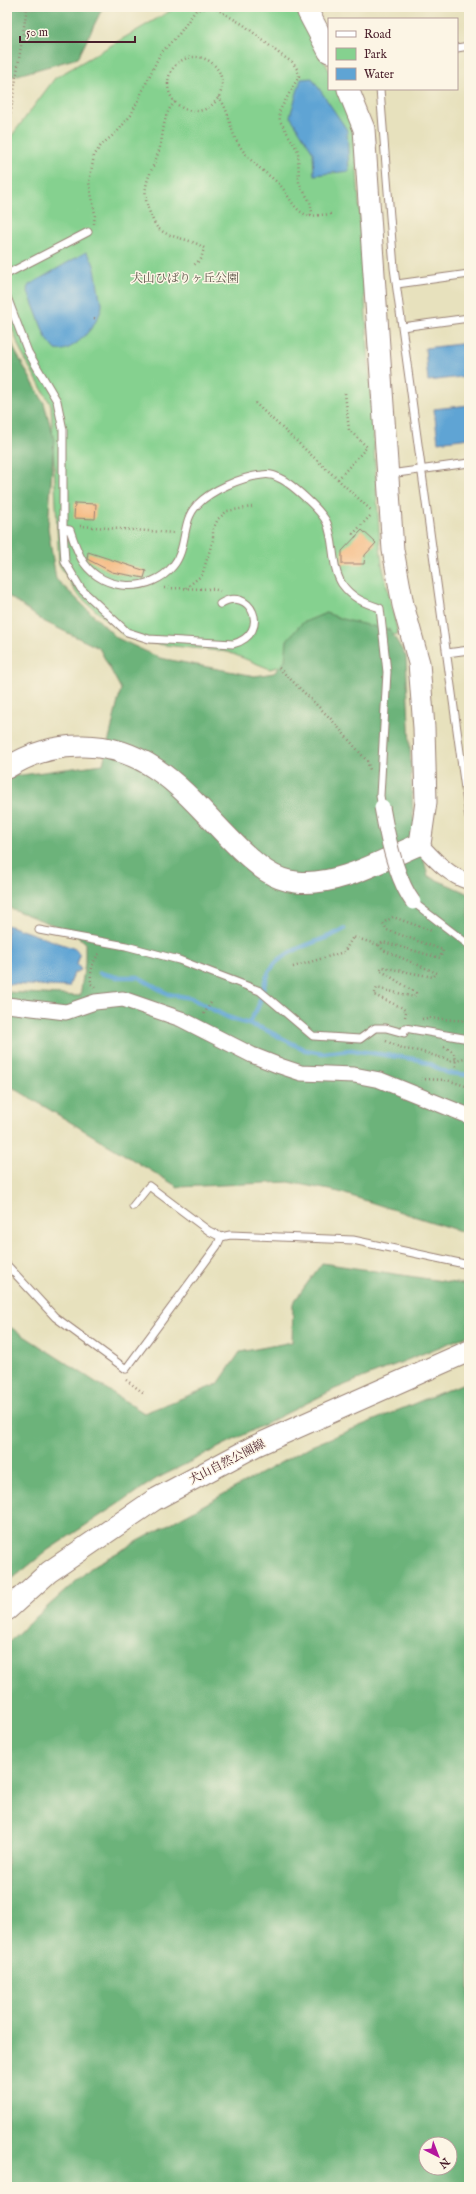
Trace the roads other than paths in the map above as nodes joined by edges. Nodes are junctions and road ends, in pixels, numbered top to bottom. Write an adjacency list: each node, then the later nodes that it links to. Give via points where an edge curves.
1 (307, 10): 4 (street)
2 (469, 46): 3 (lane)
3 (458, 48)
4 (328, 50)
5 (348, 90): 16 (street, via 365,136)
6 (380, 90): 10 (lane)
7 (88, 232): 8 (lane)
8 (7, 274)
9 (469, 274): 10 (lane)
10 (396, 284): 13 (lane)
11 (7, 297): 17 (lane, via 28,352 57,401 63,430)
12 (469, 318): 13 (lane)
13 (402, 327): 15 (lane)
14 (469, 463): 15 (lane)
15 (422, 469): 16 (lane); 20 (lane)
16 (388, 474): 24 (street, via 382,514 419,663 426,802)
17 (62, 529): 18 (lane, via 65,562 81,590 127,632 149,639 164,640 233,644 246,639 253,629 253,611 239,600 226,600); 22 (lane, via 70,530 84,564 103,580 120,585 147,583 165,574 174,565 195,506 216,489 262,475 272,475 291,485 327,521 341,583 352,596 380,608 387,672 380,796)
18 (220, 604)
19 (469, 650): 20 (lane)
20 (447, 653): 23 (lane)
21 (7, 768): 24 (street, via 19,760 51,749 76,746 97,746 151,763 172,780 254,862 275,877 296,882 326,881)
22 (382, 807): 26 (street, bridge, via 405,892)
23 (469, 818)
24 (420, 844): 25 (street, via 444,869 456,878)
25 (469, 882)
26 (413, 902): 28 (lane)
27 (39, 930): 30 (lane, via 126,946 179,960 260,991 314,1036 360,1039 375,1028 404,1033 405,1025)
28 (469, 945)
29 (7, 1005): 31 (street, via 66,1012 95,1002 123,999 181,1019 252,1055 280,1066 301,1073 354,1075 380,1080)
30 (469, 1039)
31 (469, 1116)
32 (133, 1206): 33 (lane, via 149,1186 209,1232)
33 (221, 1237): 34 (lane, via 217,1246 126,1369 55,1317); 35 (lane, via 230,1235 353,1240)
34 (7, 1265)
35 (469, 1265)
36 (469, 1351): 37 (street, 犬山自然公園線, via 255,1446 154,1500 49,1572)
37 (7, 1610)

